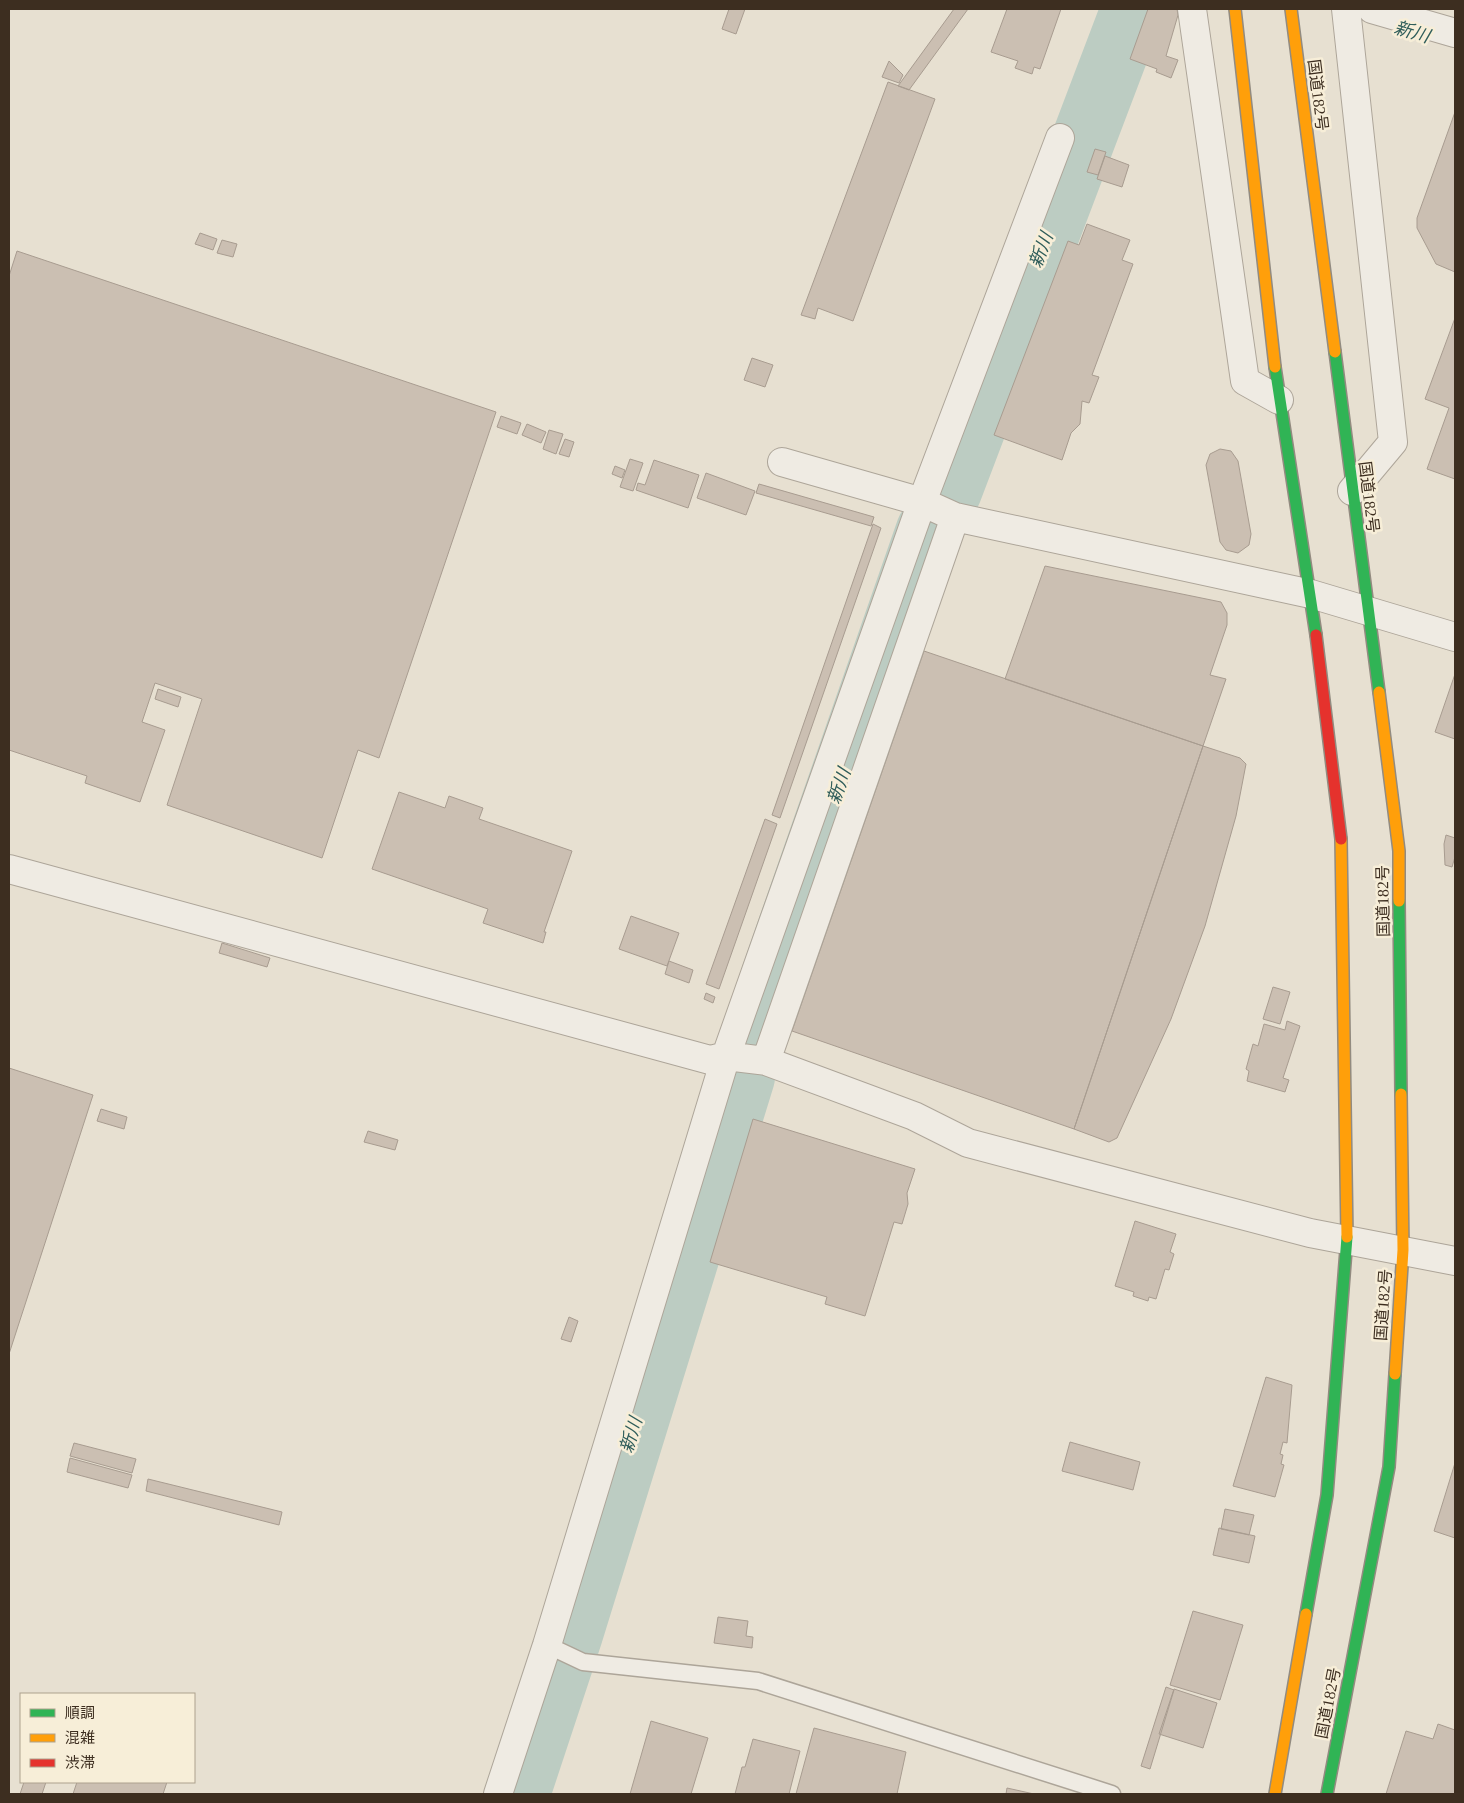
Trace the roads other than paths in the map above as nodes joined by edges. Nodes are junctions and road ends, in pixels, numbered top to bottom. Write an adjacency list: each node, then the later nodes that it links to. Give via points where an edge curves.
1 (1192, 9): 8 (street, via 1245,380)
2 (1235, 9): 8 (highway)
3 (1290, 9): 10 (highway, 国道182号)
4 (1346, 9): 10 (street, via 1393,442)
5 (1372, 9): 6 (street)
6 (1455, 34)
7 (1060, 138): 11 (street)
8 (1279, 400): 13 (highway)
9 (782, 462): 11 (street)
10 (1352, 491): 14 (highway, 国道182号)
11 (922, 502): 12 (street); 17 (street)
12 (955, 517): 13 (street); 18 (street)
13 (1311, 594): 14 (street); 19 (highway, via 1344,855)
14 (1367, 610): 15 (street); 20 (highway, 国道182号, via 1399,851)
15 (1455, 637)
16 (9, 868): 17 (street, via 710,1060)
17 (726, 1056): 18 (street); 22 (street)
18 (766, 1061): 19 (street, via 914,1116 968,1143)
19 (1347, 1240): 20 (street); 25 (highway, via 1327,1495)
20 (1403, 1250): 21 (street); 26 (highway, 国道182号, via 1389,1466)
21 (1455, 1261)
22 (547, 1645): 23 (street); 24 (lane, via 583,1662 758,1681)
23 (498, 1794)
24 (1112, 1794)
25 (1275, 1794)
26 (1327, 1794)

